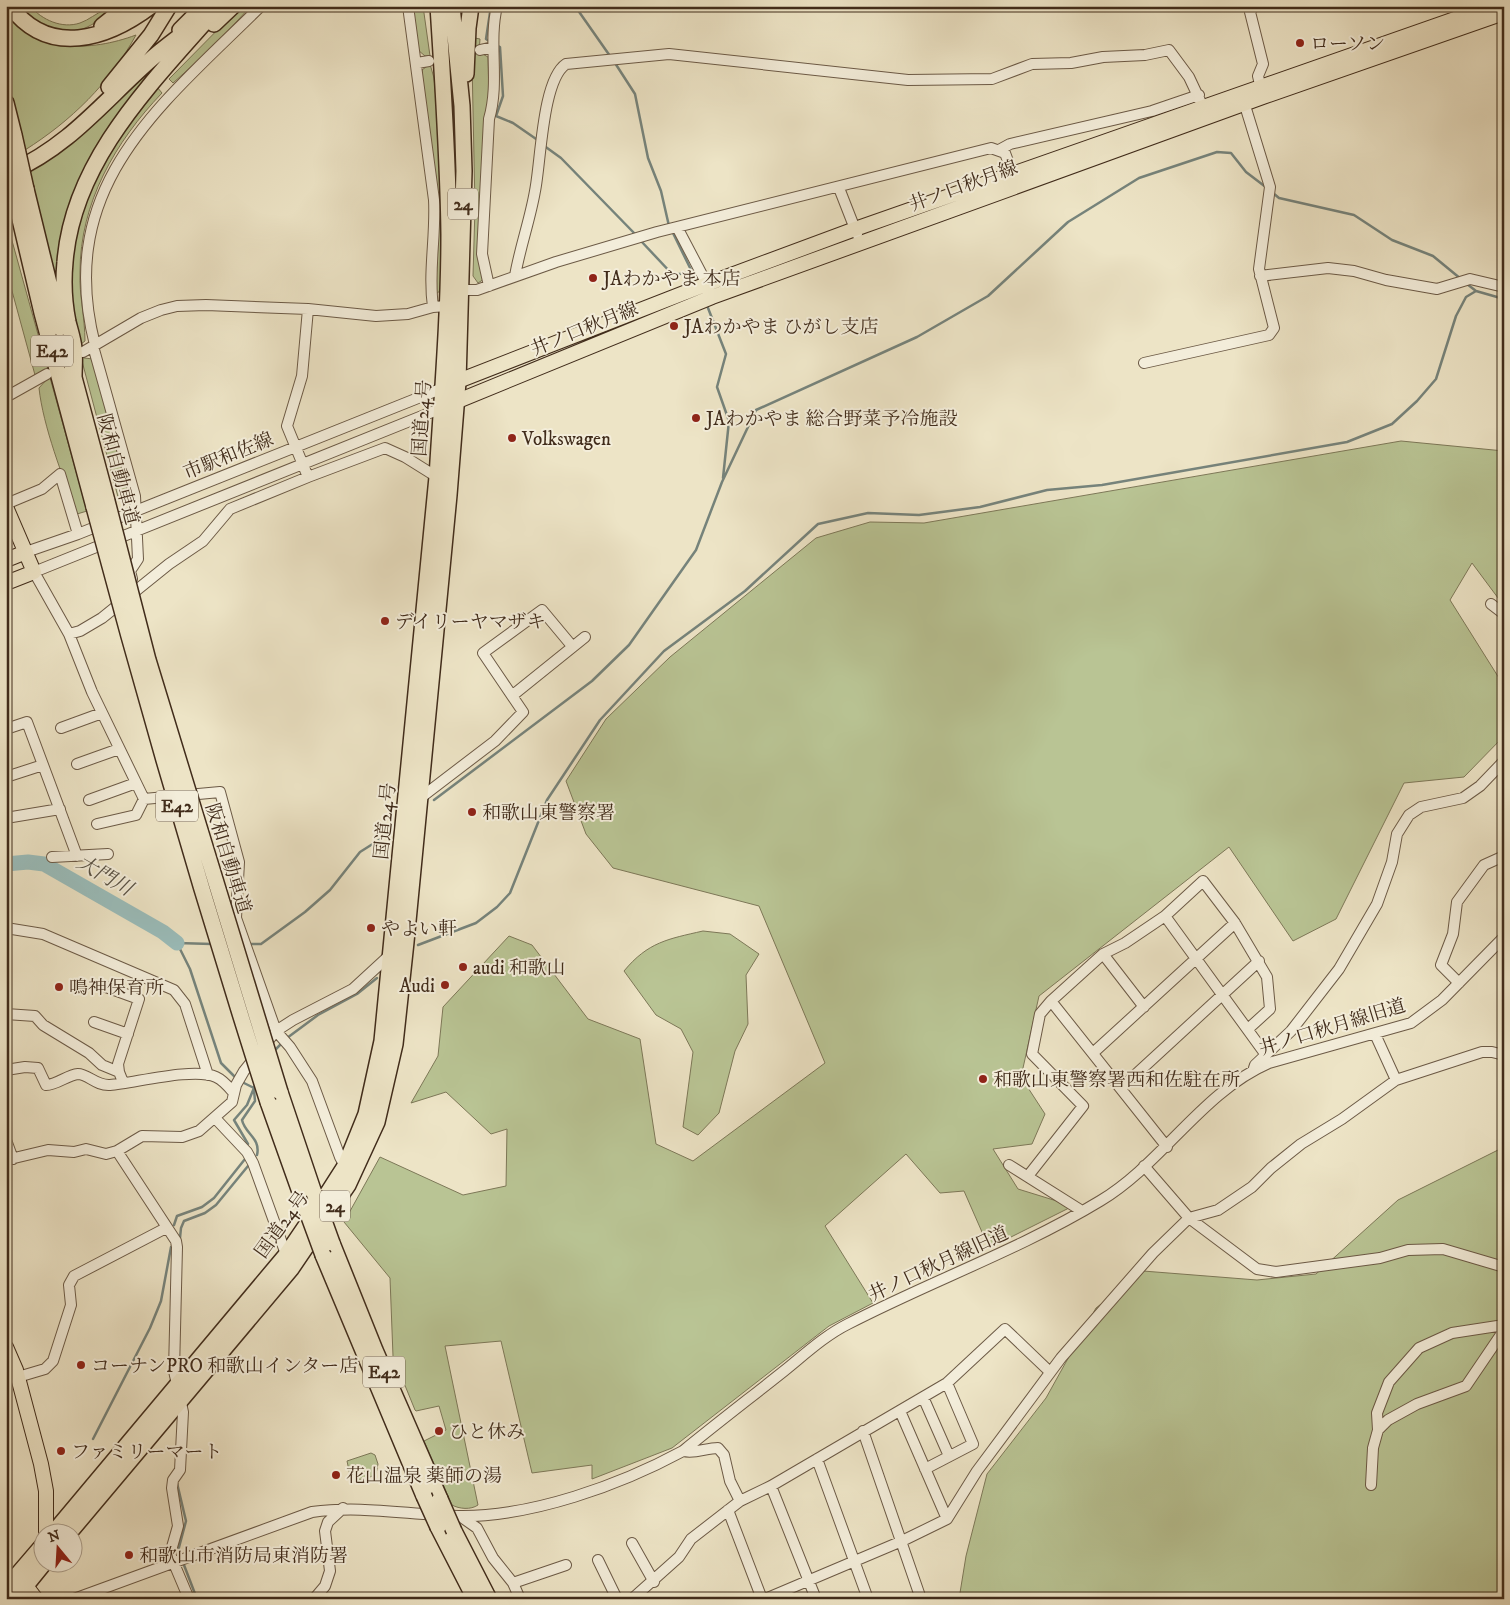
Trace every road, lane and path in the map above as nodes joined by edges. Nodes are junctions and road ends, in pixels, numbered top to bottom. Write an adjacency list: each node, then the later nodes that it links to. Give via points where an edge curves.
1 (10, 6): 21 (highway, via 36,30)
2 (127, 6): 21 (highway, via 93,32)
3 (151, 6): 21 (highway, via 108,30)
4 (169, 6): 20 (highway)
5 (178, 6): 20 (highway)
6 (204, 6): 24 (highway)
7 (218, 6): 24 (highway); 27 (highway)
8 (233, 6): 27 (highway)
9 (261, 6): 50 (street, via 154,112 126,148 106,186 96,210 88,258)
10 (408, 6): 26 (street)
11 (430, 6): 19 (highway)
12 (438, 6): 19 (highway, 国道24号 / 24)
13 (452, 6): 32 (highway, 国道24号 / 24)
14 (471, 6): 32 (highway)
15 (497, 6): 22 (street)
16 (1254, 6): 28 (street, via 1250,12 1263,64 1258,76)
17 (1492, 6): 28 (main road, 井ノ口秋月線)
18 (1504, 13): 28 (main road, 井ノ口秋月線)
19 (440, 27): 48 (highway, 国道24号 / 24, via 448,205)
20 (151, 35): 35 (highway, via 119,76 79,117 38,148)
21 (66, 39)
22 (493, 47): 23 (street); 44 (street, via 495,98 489,119 482,254)
23 (480, 50)
24 (148, 61): 36 (highway, via 72,134 49,152)
25 (429, 61): 26 (street)
26 (417, 63): 48 (street, via 436,228 430,287)
27 (148, 89): 53 (highway, via 103,151 81,197 70,231 64,285 74,347)
28 (1262, 92): 30 (main road, 井ノ口秋月線)
29 (1199, 95): 33 (street); 34 (street, via 1152,110 1010,144); 42 (street, via 1169,50 1071,63 1032,64 992,79 908,80 669,54 566,64 559,69 553,83 535,191)
30 (1243, 99): 33 (main road, 井ノ口秋月線); 37 (main road, 井ノ口秋月線); 43 (street, via 1270,187)
31 (6, 103): 39 (highway, 阪和自動車道 / E42, bridge, via 14,136)
32 (462, 106): 46 (highway, 国道24号 / 24)
33 (1204, 108): 37 (main road, 井ノ口秋月線)
34 (999, 150): 37 (street, via 1005,153); 38 (street, via 991,148 956,156)
35 (6, 163): 39 (highway, 阪和自動車道 / E42, bridge)
36 (6, 174)
37 (1015, 179): 41 (main road, 井ノ口秋月線)
38 (839, 188): 40 (street); 41 (street)
39 (15, 193): 53 (highway, 阪和自動車道 / E42); 63 (highway, 阪和自動車道 / E42, via 42,313)
40 (677, 227): 42 (street); 47 (street)
41 (857, 236): 47 (main road, 井ノ口秋月線)
42 (515, 276): 44 (street)
43 (1260, 276): 45 (street, via 1328,268 1436,289 1470,279); 51 (street, via 1274,328 1269,335)
44 (489, 286): 46 (street)
45 (1504, 288)
46 (461, 290): 54 (highway, 国道24号 / 24)
47 (710, 290): 54 (main road, 井ノ口秋月線); 57 (main road, 井ノ口秋月線)
48 (440, 307): 49 (street, via 376,316); 55 (highway, 国道24号 / 24)
49 (308, 309): 50 (street, via 206,305 168,308 141,318); 59 (street, via 302,376 287,426)
50 (90, 348): 65 (street, via 106,388)
51 (1144, 362)
52 (47, 374): 56 (street)
53 (74, 378): 63 (highway, 阪和自動車道 / E42)
54 (458, 382): 55 (main road, 井ノ口秋月線); 57 (highway, 国道24号 / 24)
55 (443, 388): 58 (highway, 国道24号 / 24); 59 (street, 市駅和佐線)
56 (6, 398)
57 (456, 401): 58 (main road, 井ノ口秋月線); 88 (highway, 国道24号 / 24, via 450,496)
58 (442, 408): 60 (street, 市駅和佐線); 62 (highway, 国道24号 / 24)
59 (295, 447): 60 (street); 65 (street, 市駅和佐線)
60 (302, 463): 61 (street); 66 (street, 市駅和佐線)
61 (308, 477): 62 (street, via 385,448); 72 (street, via 230,509 203,541)
62 (437, 477): 91 (highway, 国道24号 / 24)
63 (101, 504): 142 (highway, 阪和自動車道 / E42, bridge, via 139,677 227,973)
64 (6, 506): 67 (street, via 42,489 60,474); 68 (main road)
65 (137, 510): 66 (street); 67 (street, 市駅和佐線)
66 (137, 531): 70 (street, 市駅和佐線); 72 (street, via 138,559 130,570)
67 (78, 534): 68 (street, 市駅和佐線)
68 (26, 552): 69 (main road); 70 (main road)
69 (6, 560)
70 (34, 572): 71 (main road); 75 (street)
71 (6, 583)
72 (135, 590): 75 (street, via 94,623)
73 (1491, 604): 74 (street)
74 (1504, 614)
75 (69, 634): 79 (street)
76 (585, 636): 77 (street)
77 (572, 646): 78 (street); 78 (street, via 542,610 483,654)
78 (513, 694): 88 (street, via 522,714 495,741)
79 (102, 714): 80 (street); 82 (street)
80 (61, 728)
81 (6, 729): 85 (street, via 27,722)
82 (119, 749): 84 (street); 87 (street)
83 (1504, 761): 120 (street, via 1463,798 1421,807 1408,815 1397,834 1392,862 1377,904 1339,970 1291,1030)
84 (77, 764)
85 (43, 765): 86 (street); 92 (street)
86 (6, 777)
87 (136, 783): 89 (street); 90 (street)
88 (420, 798): 91 (street); 103 (highway, 国道24号 / 24)
89 (144, 799): 94 (street, via 136,815); 117 (street, via 220,792 239,862 236,918)
90 (89, 800)
91 (405, 808): 104 (highway, 国道24号 / 24)
92 (60, 809): 93 (street); 96 (street)
93 (6, 818)
94 (97, 824)
95 (108, 854): 96 (street)
96 (77, 856): 98 (street)
97 (1504, 856): 108 (street, via 1484,865 1457,902 1453,934 1441,965)
98 (52, 857)
99 (1165, 916): 100 (street, via 1203,881); 105 (street); 106 (street)
100 (1235, 922): 106 (street); 107 (street)
101 (6, 928): 125 (street, via 43,934 174,990 185,1004)
102 (1504, 937): 108 (street, 井ノ口秋月線旧道)
103 (406, 942): 104 (street); 137 (highway, 国道24号 / 24, via 395,1044 377,1122)
104 (391, 954): 117 (street, via 353,989 294,1020); 137 (highway, 国道24号 / 24, via 382,1041)
105 (1103, 954): 111 (street); 112 (street)
106 (1196, 960): 110 (street); 112 (street)
107 (1259, 961): 110 (street); 115 (street, via 1267,977 1270,1009)
108 (1459, 982): 118 (street, 井ノ口秋月線旧道, via 1429,1011 1411,1023)
109 (106, 987): 116 (street, via 139,1000)
110 (1222, 995): 115 (street); 129 (street)
111 (1051, 1001): 119 (street); 138 (street, via 1040,1014 1032,1054 1083,1106)
112 (1144, 1007): 119 (street)
113 (6, 1014): 124 (street, via 35,1016 43,1025 89,1053 102,1065)
114 (94, 1022): 116 (street)
115 (1248, 1029): 120 (street)
116 (128, 1034): 124 (street, via 118,1064)
117 (278, 1034): 128 (street, via 244,1071); 137 (street, via 312,1082)
118 (1375, 1034): 122 (street, 井ノ口秋月線旧道); 126 (street)
119 (1093, 1053): 129 (street)
120 (1266, 1054): 122 (street)
121 (1504, 1055): 126 (street, via 1482,1052)
122 (1254, 1069): 132 (street, 井ノ口秋月線旧道, via 1237,1080)
123 (6, 1070): 127 (street, via 38,1068 46,1085 78,1074 94,1083 109,1085)
124 (119, 1072): 127 (street)
125 (208, 1075): 127 (street, via 176,1075); 128 (street)
126 (1396, 1080): 140 (street, via 1301,1144 1252,1187 1218,1210)
127 (123, 1082)
128 (234, 1088): 130 (street, via 232,1102)
129 (1121, 1088): 132 (street)
130 (215, 1118): 133 (street, via 199,1131 182,1137 142,1136); 143 (street, via 247,1152 253,1163)
131 (6, 1140): 134 (street)
132 (1167, 1147): 136 (street, 井ノ口秋月線旧道)
133 (117, 1151): 134 (street, via 106,1154 86,1149 74,1152 48,1150); 141 (street)
134 (10, 1159)
135 (1009, 1165): 138 (street)
136 (1144, 1166): 139 (street, 井ノ口秋月線旧道, via 1118,1188); 140 (street)
137 (351, 1168): 143 (highway, 国道24号 / 24, via 332,1211)
138 (1028, 1176): 139 (street)
139 (1082, 1211): 157 (street, 井ノ口秋月線旧道, via 1009,1251 831,1334)
140 (1189, 1218): 144 (street, via 1257,1270 1276,1272 1380,1258 1408,1250 1443,1249); 148 (street, via 1154,1253)
141 (166, 1228): 149 (street, via 74,1276 69,1285 71,1305 53,1361 45,1369); 151 (street, via 177,1247)
142 (328, 1249): 189 (highway, 阪和自動車道 / E42, bridge, via 424,1496); 190 (highway, 阪和自動車道 / E42, bridge, via 454,1531)
143 (289, 1262): 151 (highway, 国道24号 / 24); 153 (highway, 国道24号 / 24)
144 (1504, 1267)
145 (1504, 1325): 155 (street, via 1452,1333 1419,1348 1389,1382 1377,1414)
146 (1504, 1330): 155 (street, via 1466,1386 1417,1404 1388,1420)
147 (6, 1347): 149 (main road)
148 (1050, 1372): 150 (street, via 1005,1329); 167 (street, via 978,1470)
149 (18, 1377): 168 (main road, via 46,1491)
150 (947, 1383): 152 (street); 158 (street, via 973,1444)
151 (176, 1387): 153 (street); 169 (highway, 国道24号 / 24)
152 (923, 1397): 154 (street); 158 (street)
153 (180, 1403): 170 (highway, 国道24号 / 24); 175 (street, via 183,1412 180,1470 172,1488 178,1526 171,1547)
154 (900, 1411): 156 (street); 160 (street)
155 (1378, 1430): 161 (street, via 1373,1448)
156 (863, 1431): 159 (street); 171 (street)
157 (683, 1451): 163 (street, via 691,1453 718,1448 724,1455 730,1480); 166 (street, 井ノ口秋月線旧道, via 557,1502 530,1509)
158 (949, 1456): 160 (street)
159 (817, 1459): 162 (street); 174 (street)
160 (925, 1469): 167 (street)
161 (1371, 1485)
162 (771, 1486): 163 (street); 180 (street)
163 (740, 1501): 165 (street)
164 (342, 1508): 166 (street, 井ノ口秋月線旧道); 175 (street, 井ノ口秋月線旧道, via 312,1512); 188 (street, via 328,1522 325,1531 330,1571 325,1586)
165 (728, 1510): 181 (street, via 691,1539 679,1557); 194 (street)
166 (460, 1516): 182 (street, via 477,1528 493,1558)
167 (947, 1519): 171 (street)
168 (46, 1522)
169 (62, 1522)
170 (79, 1522)
171 (902, 1541): 174 (street); 197 (street)
172 (632, 1543): 181 (street)
173 (598, 1560): 192 (street)
174 (855, 1561): 180 (street); 196 (street)
175 (173, 1562): 186 (street, 井ノ口秋月線旧道); 187 (street)
176 (32, 1563): 179 (highway)
177 (566, 1565): 182 (street)
178 (32, 1572): 179 (highway)
179 (22, 1580): 183 (highway); 184 (highway); 185 (main road)
180 (808, 1580): 194 (street); 195 (street)
181 (654, 1582): 193 (street)
182 (512, 1583): 191 (street)
183 (6, 1588)
184 (15, 1599)
185 (36, 1599)
186 (74, 1599)
187 (189, 1599)
188 (314, 1599)
189 (475, 1599)
190 (489, 1599)
191 (520, 1599)
192 (617, 1599)
193 (632, 1599)
194 (763, 1599)
195 (816, 1599)
196 (868, 1599)
197 (921, 1599)

